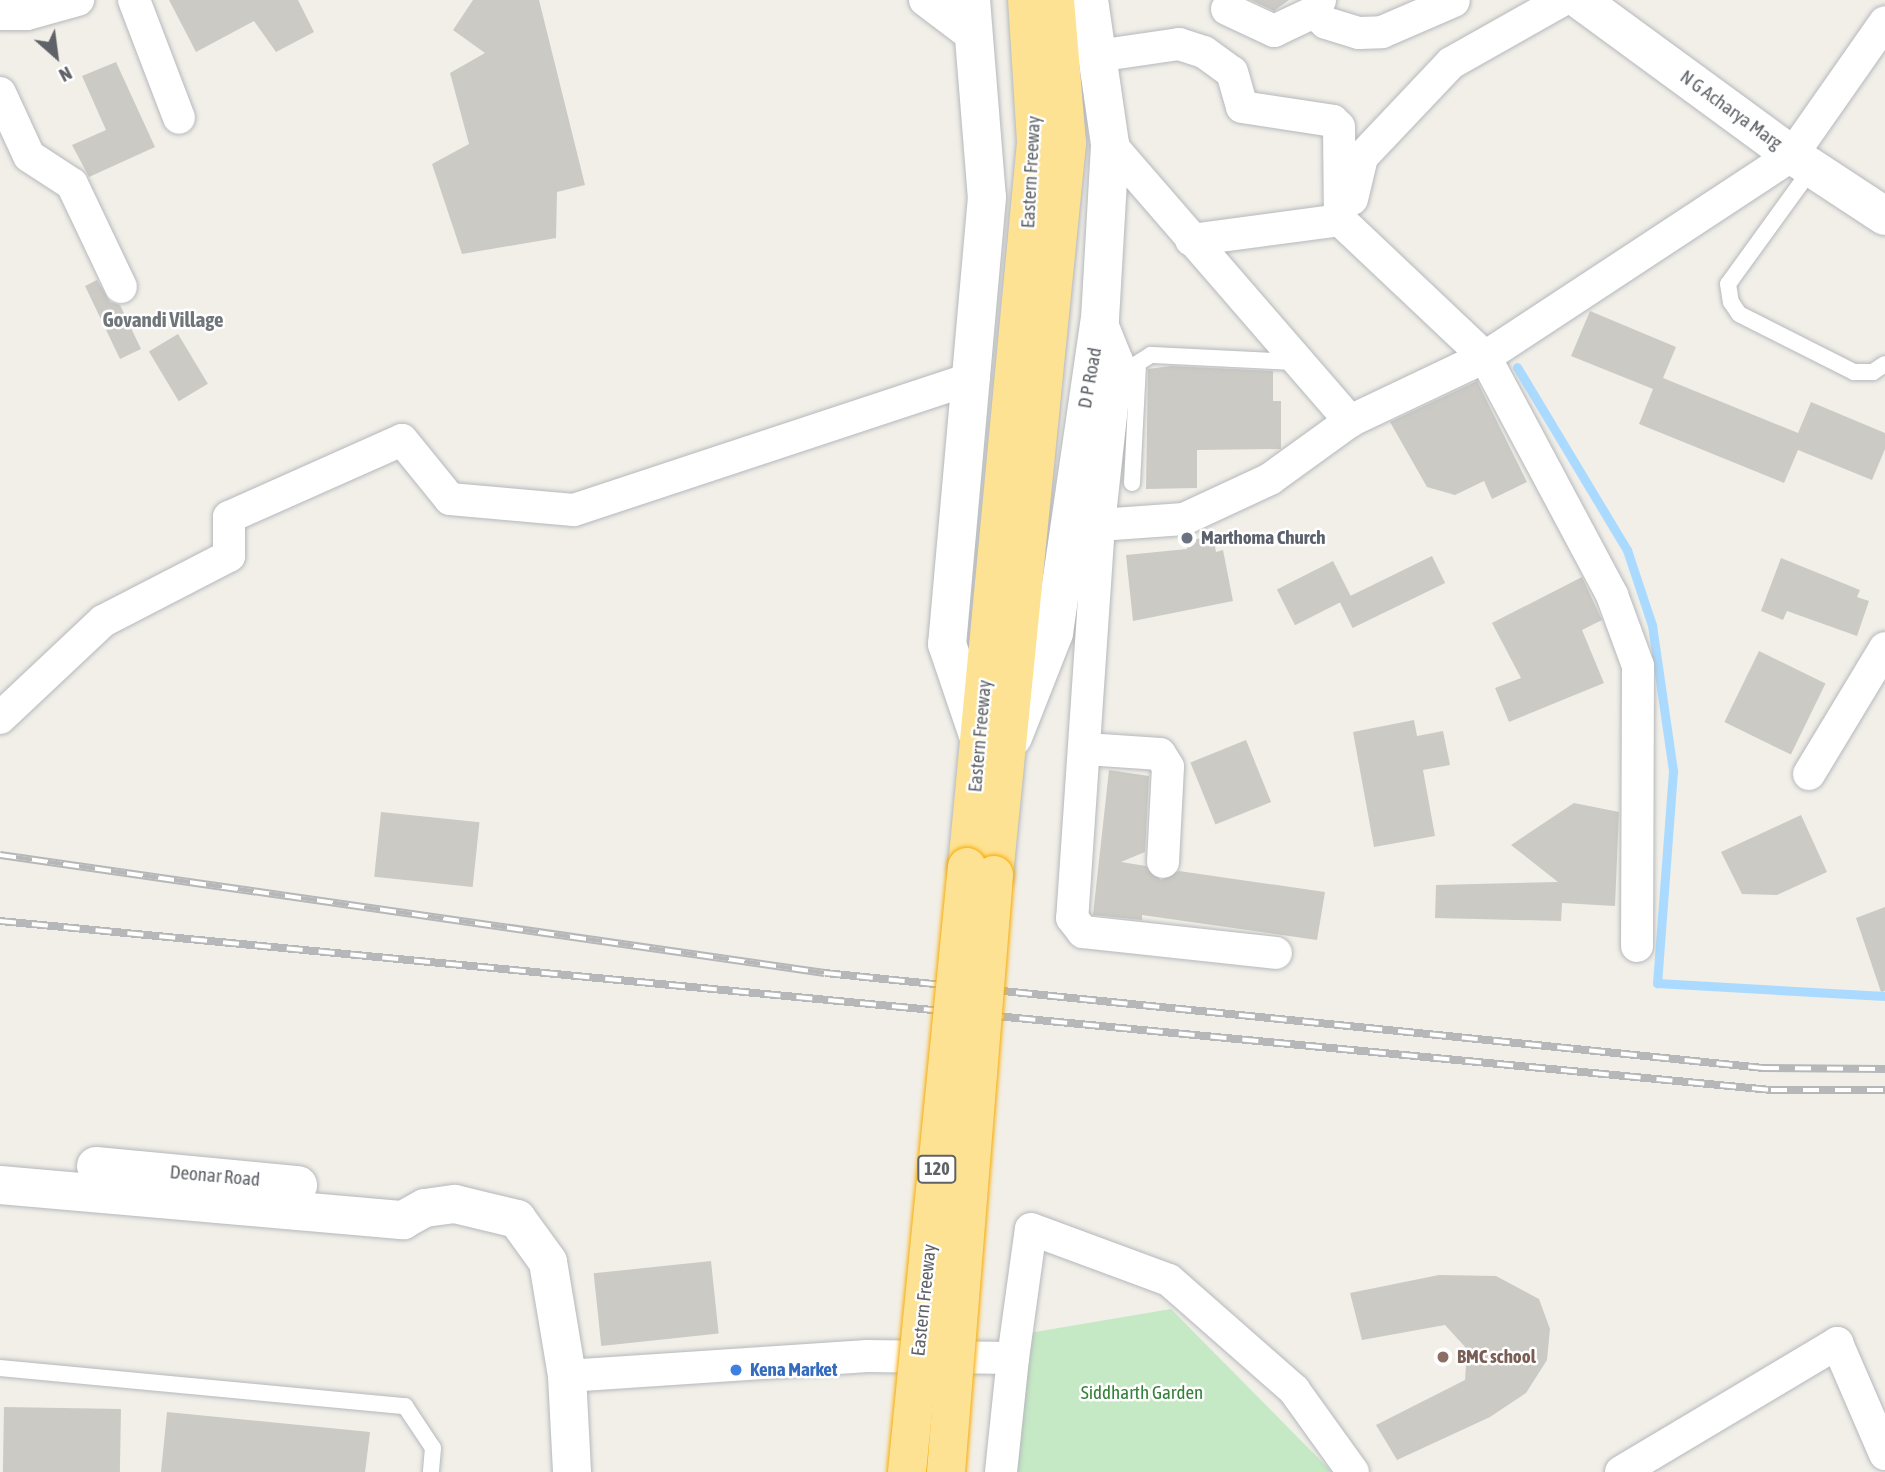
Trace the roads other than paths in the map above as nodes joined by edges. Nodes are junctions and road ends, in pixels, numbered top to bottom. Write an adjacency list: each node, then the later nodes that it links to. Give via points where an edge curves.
1 (78, 0): 12 (street, via 27,14)
2 (134, 0): 17 (street)
3 (925, 0): 14 (street)
4 (971, 0): 14 (main road)
5 (1027, 0): 32 (highway, Eastern Freeway, via 1036,142)
6 (1055, 0): 32 (highway, Eastern Freeway, via 1067,143)
7 (1089, 0): 15 (main road, D P Road)
8 (1454, 1): 10 (street, via 1382,32 1359,33 1326,23)
9 (1580, 1): 19 (main road, N G Acharya Marg); 25 (street, via 1451,63 1362,157 1351,188 1355,215)
10 (1317, 6): 11 (street, via 1274,31)
11 (1227, 9)
12 (0, 14)
13 (1885, 22): 19 (street)
14 (975, 38): 28 (main road, via 987,197)
15 (1097, 56): 18 (main road, D P Road); 21 (street, via 1179,44 1205,52 1232,72 1242,107 1333,121 1339,127)
16 (0, 93): 23 (street, via 29,156 72,184)
17 (179, 118)
18 (1110, 144): 22 (street); 24 (main road, D P Road)
19 (1802, 162): 20 (main road, N G Acharya Marg); 25 (street, via 1568,290); 27 (lane, via 1728,284 1731,302 1739,314 1854,372 1873,372)
20 (1885, 216)
21 (1340, 220): 22 (street); 25 (street)
22 (1191, 240): 26 (street)
23 (121, 288)
24 (1100, 319): 31 (street, via 1117,361); 35 (main road, D P Road, via 1054,633)
25 (1492, 352): 29 (street); 40 (street, via 1612,595 1637,666)
26 (1299, 363): 29 (street); 30 (lane, via 1151,355 1138,363)
27 (1885, 365)
28 (974, 378): 34 (street, via 574,510 450,499 402,440 229,517 229,555 103,621); 35 (main road, via 947,644)
29 (1350, 421): 31 (street, via 1270,479 1184,519)
30 (1132, 483)
31 (1099, 524): 36 (street)
32 (1004, 629): 35 (highway, Eastern Freeway)
33 (1885, 648): 37 (street)
34 (0, 718)
35 (995, 745): 39 (highway, Eastern Freeway)
36 (1086, 749): 38 (street, via 1160,754 1168,767); 41 (street, via 1072,918 1083,932)
37 (1808, 774)
38 (1163, 862)
39 (981, 871): 51 (highway, Eastern Freeway / 120, bridge); 52 (highway, Eastern Freeway / 120, bridge)
40 (1637, 946)
41 (1276, 953)
42 (0, 1158): 44 (main road, Deonar Road)
43 (0, 1185): 44 (main road, Deonar Road)
44 (329, 1201): 47 (main road, Deonar Road, via 408,1196 425,1208 467,1206 517,1219 548,1262)
45 (1013, 1358): 47 (street, via 867,1356); 53 (street); 54 (street, via 1031,1229 1170,1280 1294,1390)
46 (0, 1368): 49 (lane, via 405,1406 433,1448)
47 (567, 1376): 50 (main road, Deonar Road)
48 (1885, 1454): 55 (street, via 1837,1343)
49 (431, 1472)
50 (572, 1472)
51 (906, 1472)
52 (946, 1472)
53 (1001, 1472)
54 (1353, 1472)
55 (1621, 1472)

